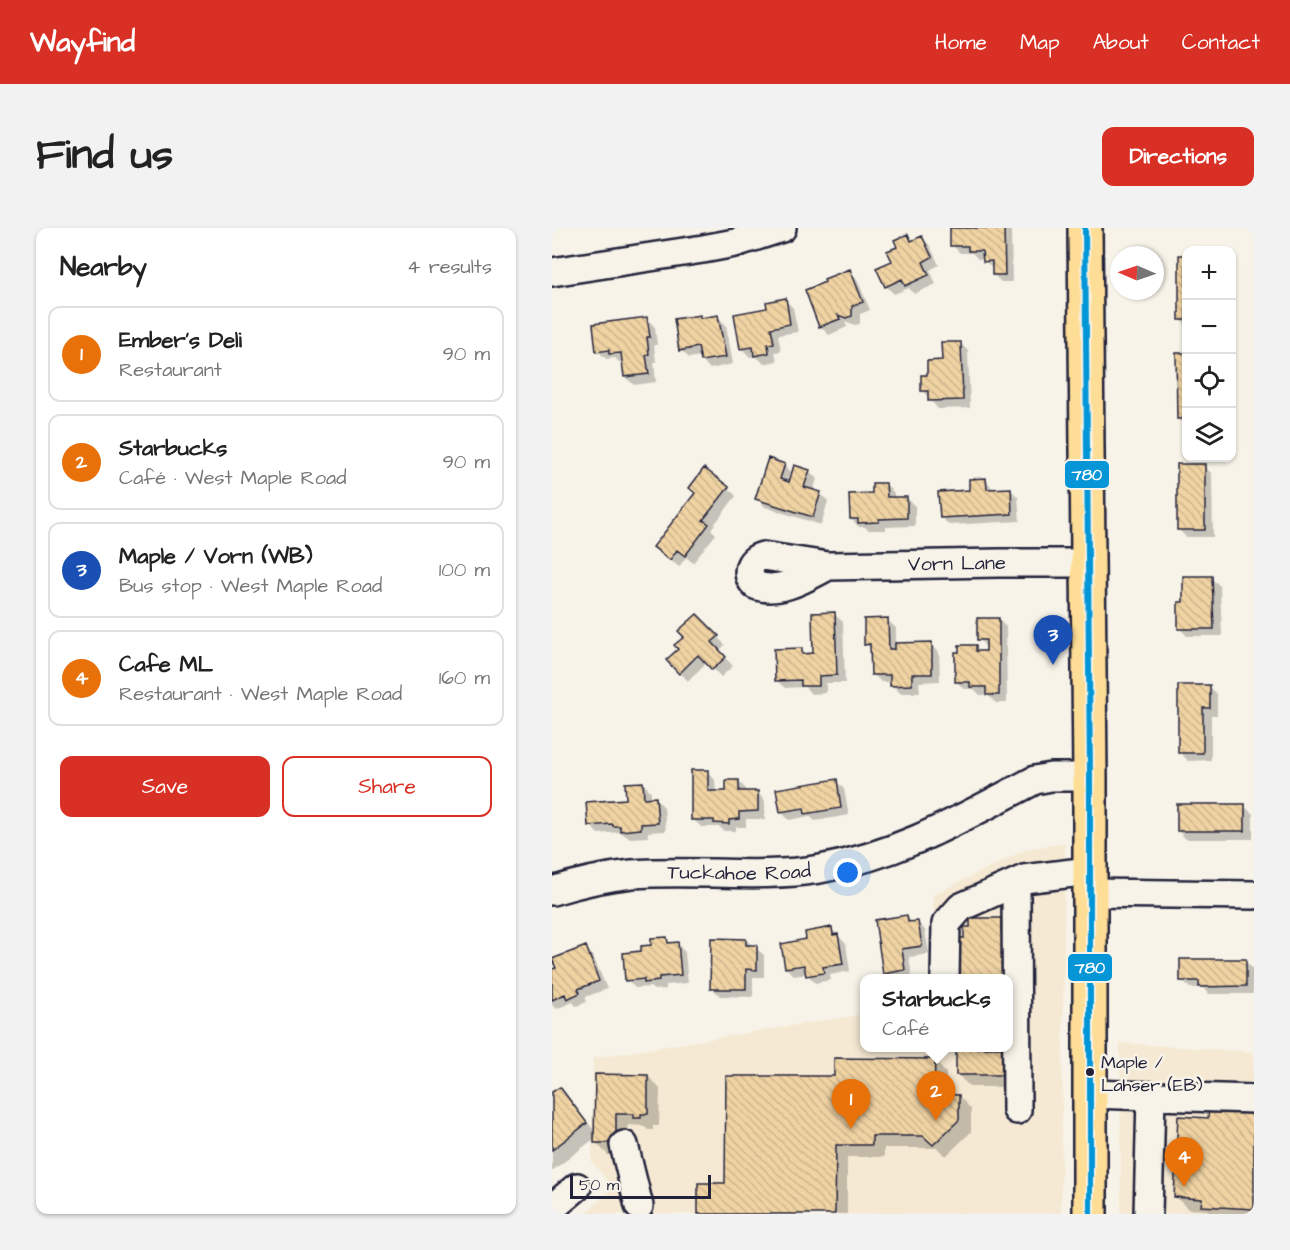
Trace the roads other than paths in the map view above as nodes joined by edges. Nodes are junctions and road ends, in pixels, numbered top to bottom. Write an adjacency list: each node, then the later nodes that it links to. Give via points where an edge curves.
1 (782, 228): 3 (street, via 735,243)
2 (1085, 228): 4 (main road)
3 (552, 272)
4 (1088, 563): 5 (street, Vorn Lane); 6 (main road)
5 (828, 566)
6 (1090, 777): 7 (main road); 9 (street, Tuckahoe Road, via 1035,780 922,839 819,869 767,874 633,874)
7 (1089, 882): 8 (street, via 1024,879); 10 (street); 12 (main road)
8 (1016, 884): 11 (street, via 961,907 946,924); 15 (street)
9 (552, 891)
10 (1254, 895)
11 (945, 974)
12 (1089, 1094): 13 (street); 20 (main road)
13 (1151, 1097): 14 (street); 21 (street)
14 (1254, 1099)
15 (1017, 1110)
16 (624, 1145): 18 (street)
17 (577, 1187): 19 (street)
18 (639, 1206)
19 (552, 1208)
20 (1090, 1214)
21 (1148, 1214)

